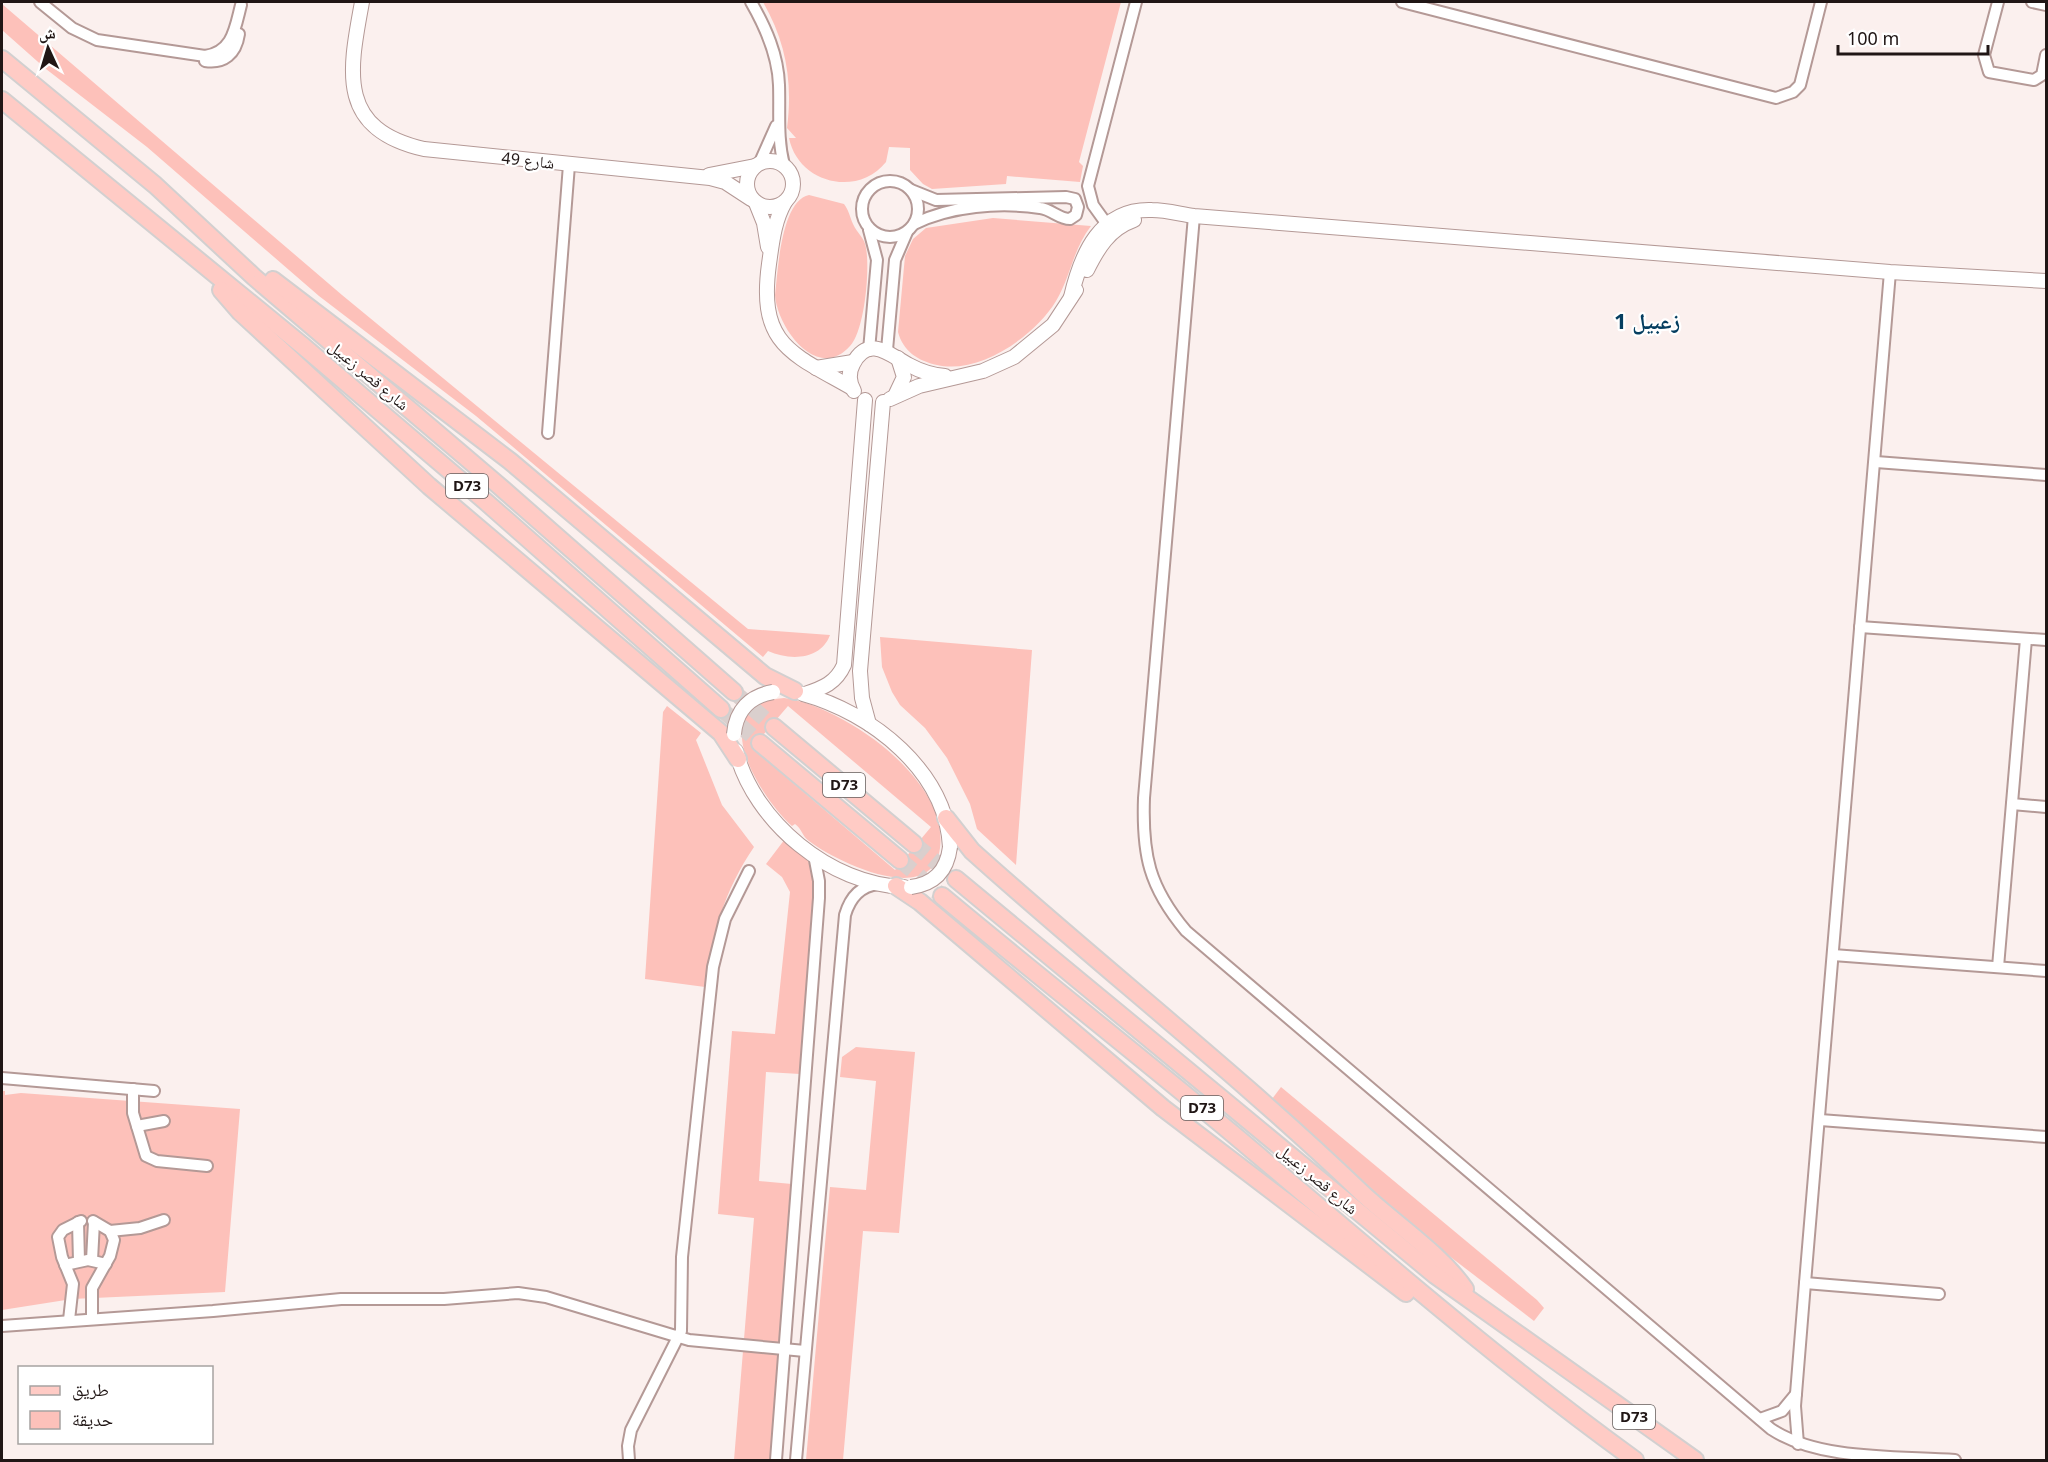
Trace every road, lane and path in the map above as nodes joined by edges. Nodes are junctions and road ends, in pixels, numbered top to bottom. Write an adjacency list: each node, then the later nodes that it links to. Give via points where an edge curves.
1 (40, 2): 9 (street, via 84,35 104,42 214,62 228,57 237,44)
2 (362, 2): 16 (street, شارع 49, via 351,75 356,99 369,123 403,144 423,149)
3 (751, 2): 14 (street, via 774,51)
4 (1136, 2): 24 (street, via 1089,176 1089,196)
5 (1402, 2): 6 (street, via 1776,98 1794,92 1800,85)
6 (1821, 2)
7 (1998, 2): 11 (street, via 1984,55 1989,72 2034,81 2042,75)
8 (2032, 2): 10 (street)
9 (242, 3)
10 (2046, 5)
11 (2046, 55)
12 (2, 59): 26 (main road, شارع قصر زعبيل / D73, via 155,185)
13 (2, 100): 28 (main road, شارع قصر زعبيل / D73)
14 (778, 117): 15 (street); 17 (street)
15 (758, 164): 17 (street, via 772,160); 18 (street, شارع 49, via 725,173); 20 (street, via 747,182)
16 (569, 165): 18 (street, شارع 49); 39 (street)
17 (784, 165): 21 (street, via 792,174 794,186)
18 (695, 175): 20 (street, شارع 49, via 725,182)
19 (911, 190): 23 (street, via 918,207); 23 (street, via 936,200 1066,197 1075,200 1078,207 1070,219 1048,209 1004,206 947,212); 25 (street, via 894,181 870,188 861,208)
20 (754, 201): 21 (street, via 774,207); 27 (street, via 766,234)
21 (785, 202): 27 (street, via 776,221)
22 (1194, 216): 24 (street, via 1164,210 1137,211); 29 (street); 90 (street, via 1144,798 1143,835 1155,887 1186,931)
23 (911, 228): 25 (street, via 892,238); 32 (street, via 895,260)
24 (1110, 228): 35 (street, via 1088,247 1071,297 1053,325 1021,352 983,370)
25 (869, 229): 31 (street, via 878,260)
26 (229, 252): 45 (main road, شارع قصر زعبيل / D73); 46 (main road, via 255,267 510,461 765,676)
27 (769, 261): 34 (street, via 766,299 773,327 790,351)
28 (207, 269): 47 (main road, شارع قصر زعبيل / D73, via 476,493); 51 (main road, via 231,302 274,343 429,486 721,733)
29 (1890, 272): 30 (street); 40 (street)
30 (2046, 281)
31 (869, 350): 32 (street); 33 (street)
32 (892, 354): 35 (street, via 917,369); 38 (street, via 904,370 903,384)
33 (854, 362): 34 (street); 36 (street, via 850,374)
34 (814, 368): 36 (street)
35 (950, 377): 38 (street)
36 (852, 387): 37 (street)
37 (865, 400): 38 (street); 46 (street, via 844,665 827,686)
38 (887, 401): 48 (street, via 860,671)
39 (548, 433)
40 (1876, 462): 41 (street); 42 (street)
41 (2046, 475)
42 (1860, 627): 43 (street); 62 (street)
43 (2026, 639): 44 (street); 52 (street)
44 (2046, 640)
45 (734, 692)
46 (800, 693): 48 (street, via 832,703); 51 (street, bridge, via 773,692 756,697 742,709 734,734)
47 (721, 709)
48 (869, 724): 54 (street, via 919,770 936,794)
49 (774, 727): 55 (main road, D73)
50 (760, 742): 57 (main road, D73)
51 (738, 759): 56 (street, via 753,792 771,815)
52 (2012, 804): 53 (street); 63 (street)
53 (2046, 807)
54 (946, 818): 60 (street, bridge, via 949,857 939,875 921,885); 81 (main road, via 972,851 1295,1129 1451,1272)
55 (914, 844)
56 (814, 855): 60 (street, via 840,871); 87 (street, via 819,898)
57 (900, 860)
58 (748, 871): 86 (street, via 725,919 712,973 681,1264)
59 (956, 879): 81 (main road, شارع قصر زعبيل / D73, via 1435,1275)
60 (896, 886): 84 (main road, via 920,902 1163,1108 1424,1307); 88 (street, via 874,885 858,892 845,915)
61 (942, 896): 84 (main road, شارع قصر زعبيل / D73)
62 (1833, 955): 63 (street); 68 (street)
63 (1998, 967): 64 (street)
64 (2046, 971)
65 (2, 1078): 66 (street)
66 (133, 1089): 67 (street); 70 (street)
67 (154, 1090)
68 (1820, 1120): 71 (street); 79 (street)
69 (164, 1121): 70 (street)
70 (137, 1126): 72 (street, via 148,1158)
71 (2046, 1137)
72 (207, 1166)
73 (164, 1220): 74 (street, via 140,1228)
74 (110, 1231): 75 (street, via 94,1222); 77 (street, via 114,1240)
75 (92, 1260): 76 (street); 77 (street)
76 (79, 1261): 78 (street); 78 (street, via 80,1221 59,1234)
77 (106, 1264): 82 (street, via 92,1288)
78 (65, 1265): 83 (street, via 73,1284)
79 (1805, 1283): 80 (street); 89 (street)
80 (1939, 1294)
81 (1473, 1299): 96 (main road, شارع قصر زعبيل / D73)
82 (92, 1319): 83 (street); 86 (street, via 351,1299 444,1299 518,1293 546,1297)
83 (69, 1320): 85 (street)
84 (1459, 1324): 95 (main road, شارع قصر زعبيل / D73)
85 (2, 1326)
86 (679, 1338): 87 (street); 92 (street, via 631,1430)
87 (786, 1350): 88 (street); 93 (street)
88 (806, 1351): 94 (street)
89 (1796, 1394): 90 (street, via 1782,1411); 91 (street)
90 (1760, 1419): 91 (street)
91 (1798, 1443): 97 (street, via 1832,1452)
92 (629, 1461)
93 (776, 1461)
94 (796, 1461)
95 (1635, 1461)
96 (1695, 1461)
97 (1955, 1461)

